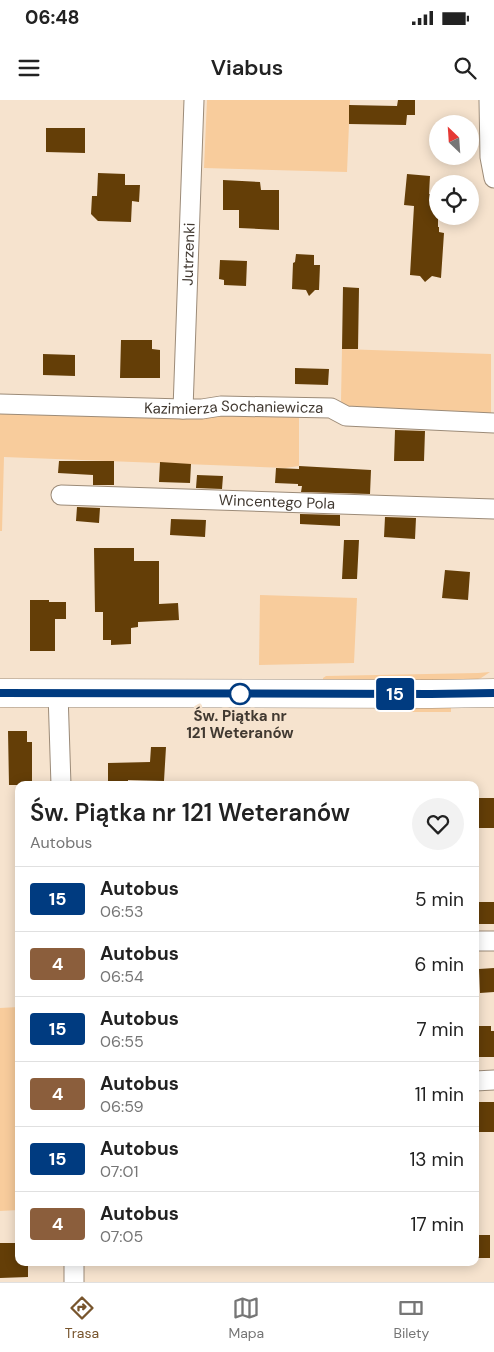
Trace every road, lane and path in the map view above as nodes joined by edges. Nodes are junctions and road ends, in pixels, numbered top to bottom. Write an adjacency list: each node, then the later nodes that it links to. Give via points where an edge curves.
1 (194, 100): 5 (street, Jutrzenki)
2 (489, 100): 3 (street, via 490,158)
3 (494, 178)
4 (0, 404): 5 (street, Kazimierza Sochaniewicza)
5 (182, 409): 6 (street, Kazimierza Sochaniewicza, via 221,406 331,408 346,416)
6 (494, 423)
7 (61, 495): 8 (street, Wincentego Pola)
8 (494, 509)
9 (494, 692): 11 (street)
10 (0, 693): 11 (street)
11 (58, 693): 12 (street)
12 (61, 781)
13 (479, 941): 14 (street)
14 (494, 941)
15 (494, 1080): 16 (street)
16 (479, 1081)
17 (74, 1266): 18 (street)
18 (74, 1282)

